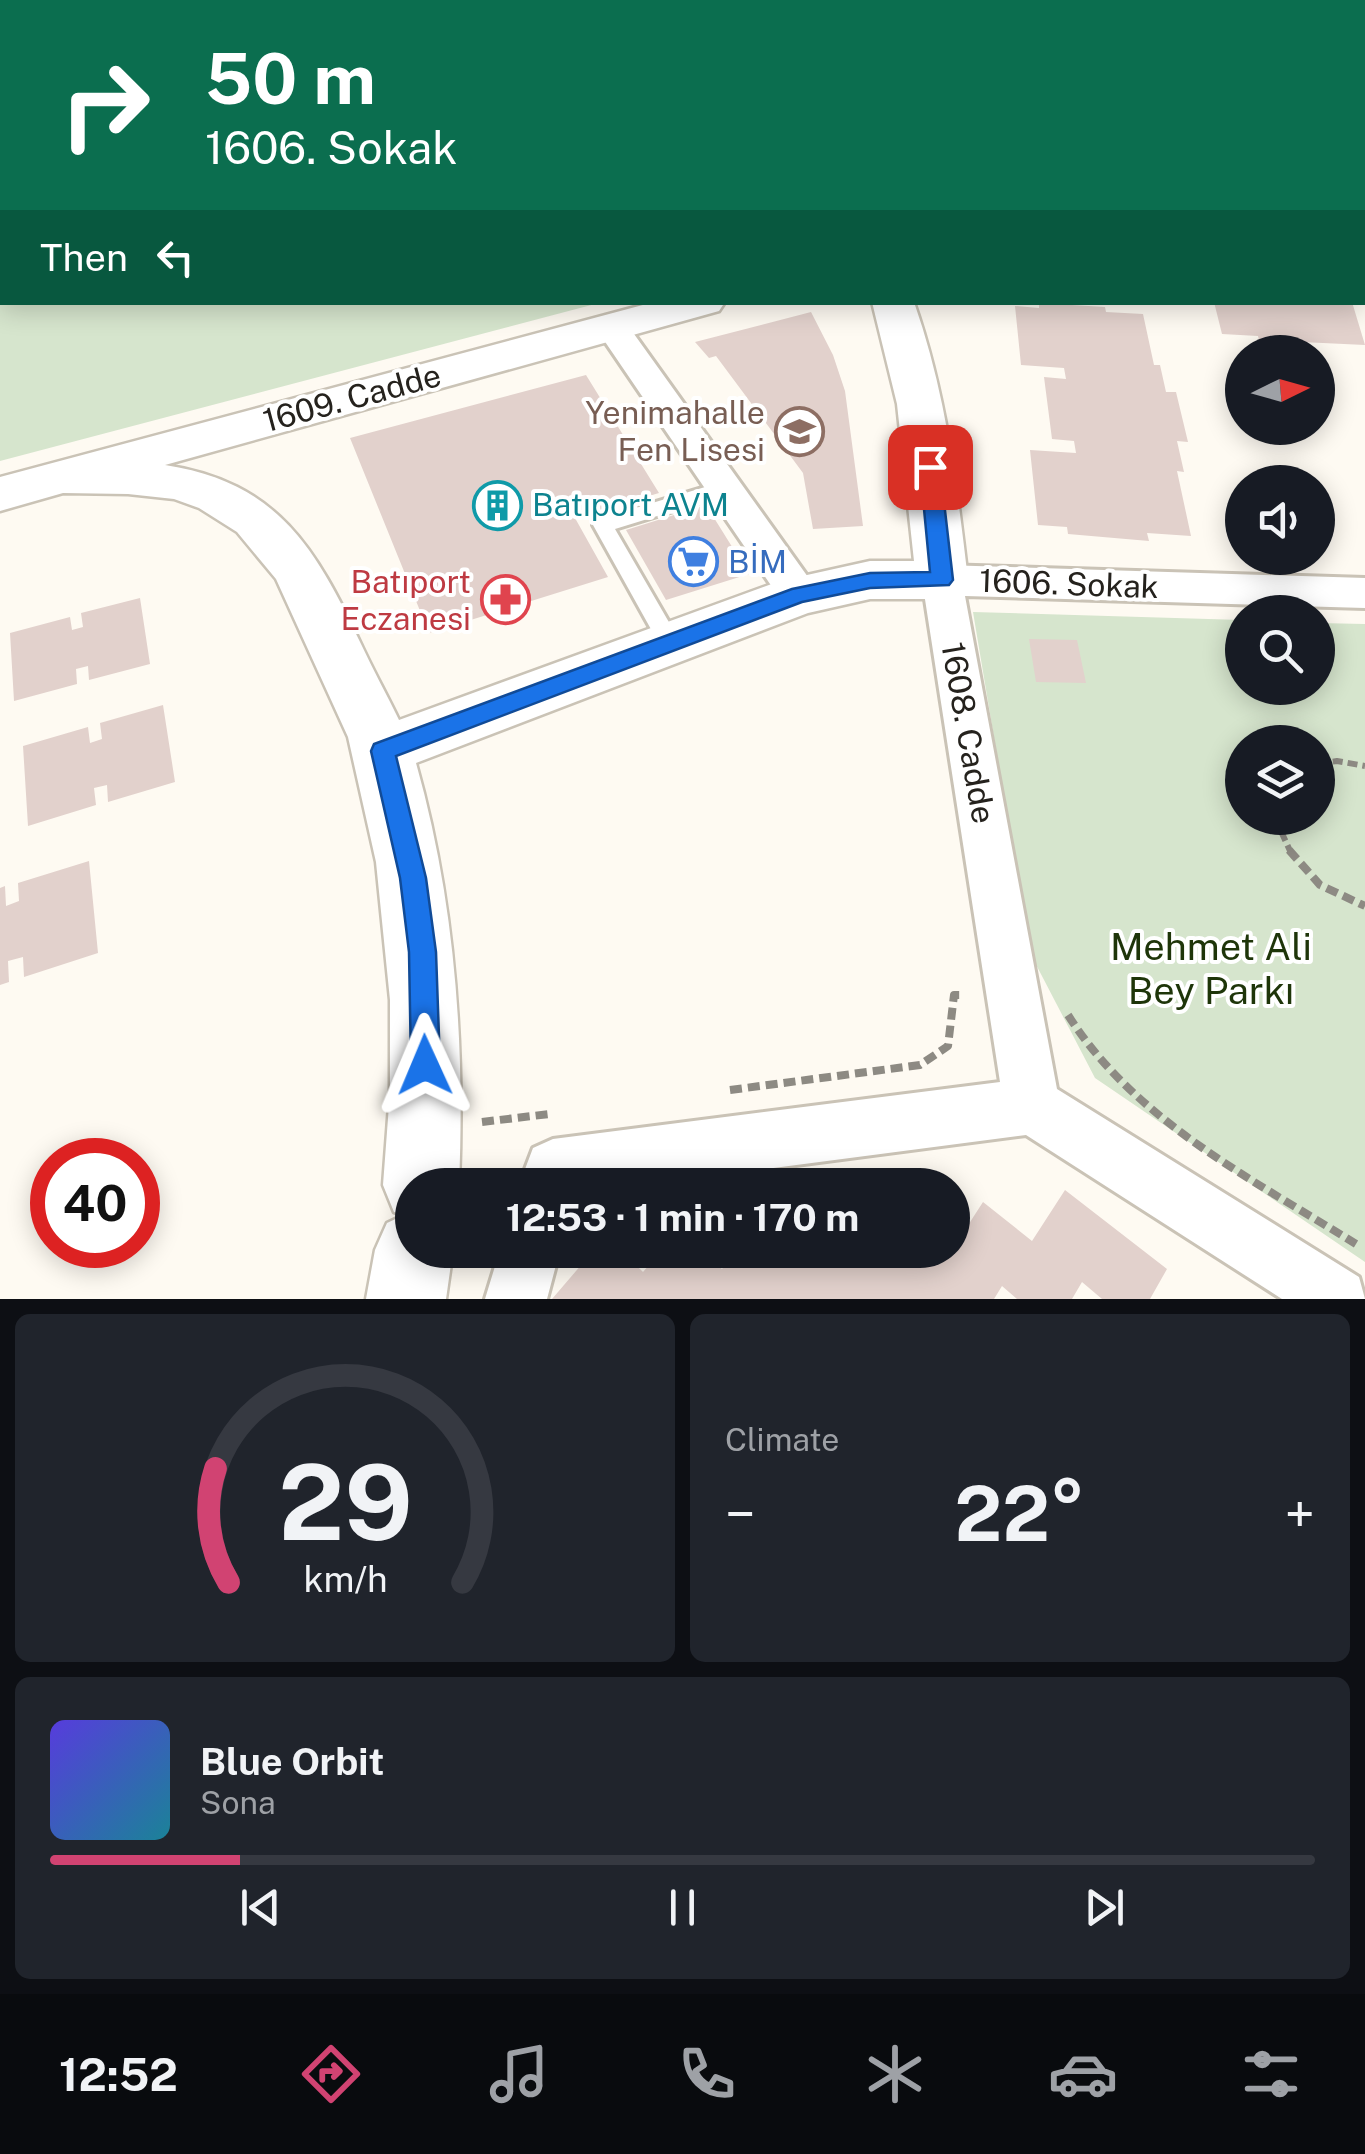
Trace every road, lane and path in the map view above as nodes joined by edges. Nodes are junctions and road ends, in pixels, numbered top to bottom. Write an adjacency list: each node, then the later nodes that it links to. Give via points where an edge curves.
1 (693, 305): 3 (street, 1609. Cadde)
2 (894, 305): 7 (street, 1608. Cadde, via 927,435)
3 (612, 328): 4 (street, 1609. Cadde); 5 (street)
4 (60, 476): 6 (street, 1609. Cadde); 11 (street, via 174,483 218,497 252,518 306,583)
5 (724, 488): 9 (street); 10 (lane, via 604,525)
6 (0, 494)
7 (942, 580): 8 (street, 1606. Sokak); 9 (street, 1606. Sokak, via 856,582); 16 (street, 1608. Cadde)
8 (1365, 593)
9 (799, 594): 10 (street, 1606. Sokak)
10 (670, 643): 11 (street, 1606. Sokak)
11 (383, 751): 18 (street, via 413,878 422,952)
12 (1335, 761): 13 (path)
13 (1365, 766)
14 (1280, 835): 15 (path, via 1325,888)
15 (1365, 906)
16 (1032, 1106): 19 (street); 24 (street)
17 (565, 1112): 18 (path)
18 (423, 1157)
19 (553, 1168)
20 (411, 1268): 22 (street)
21 (525, 1268): 23 (street)
22 (406, 1299)
23 (516, 1299)
24 (1336, 1299)

